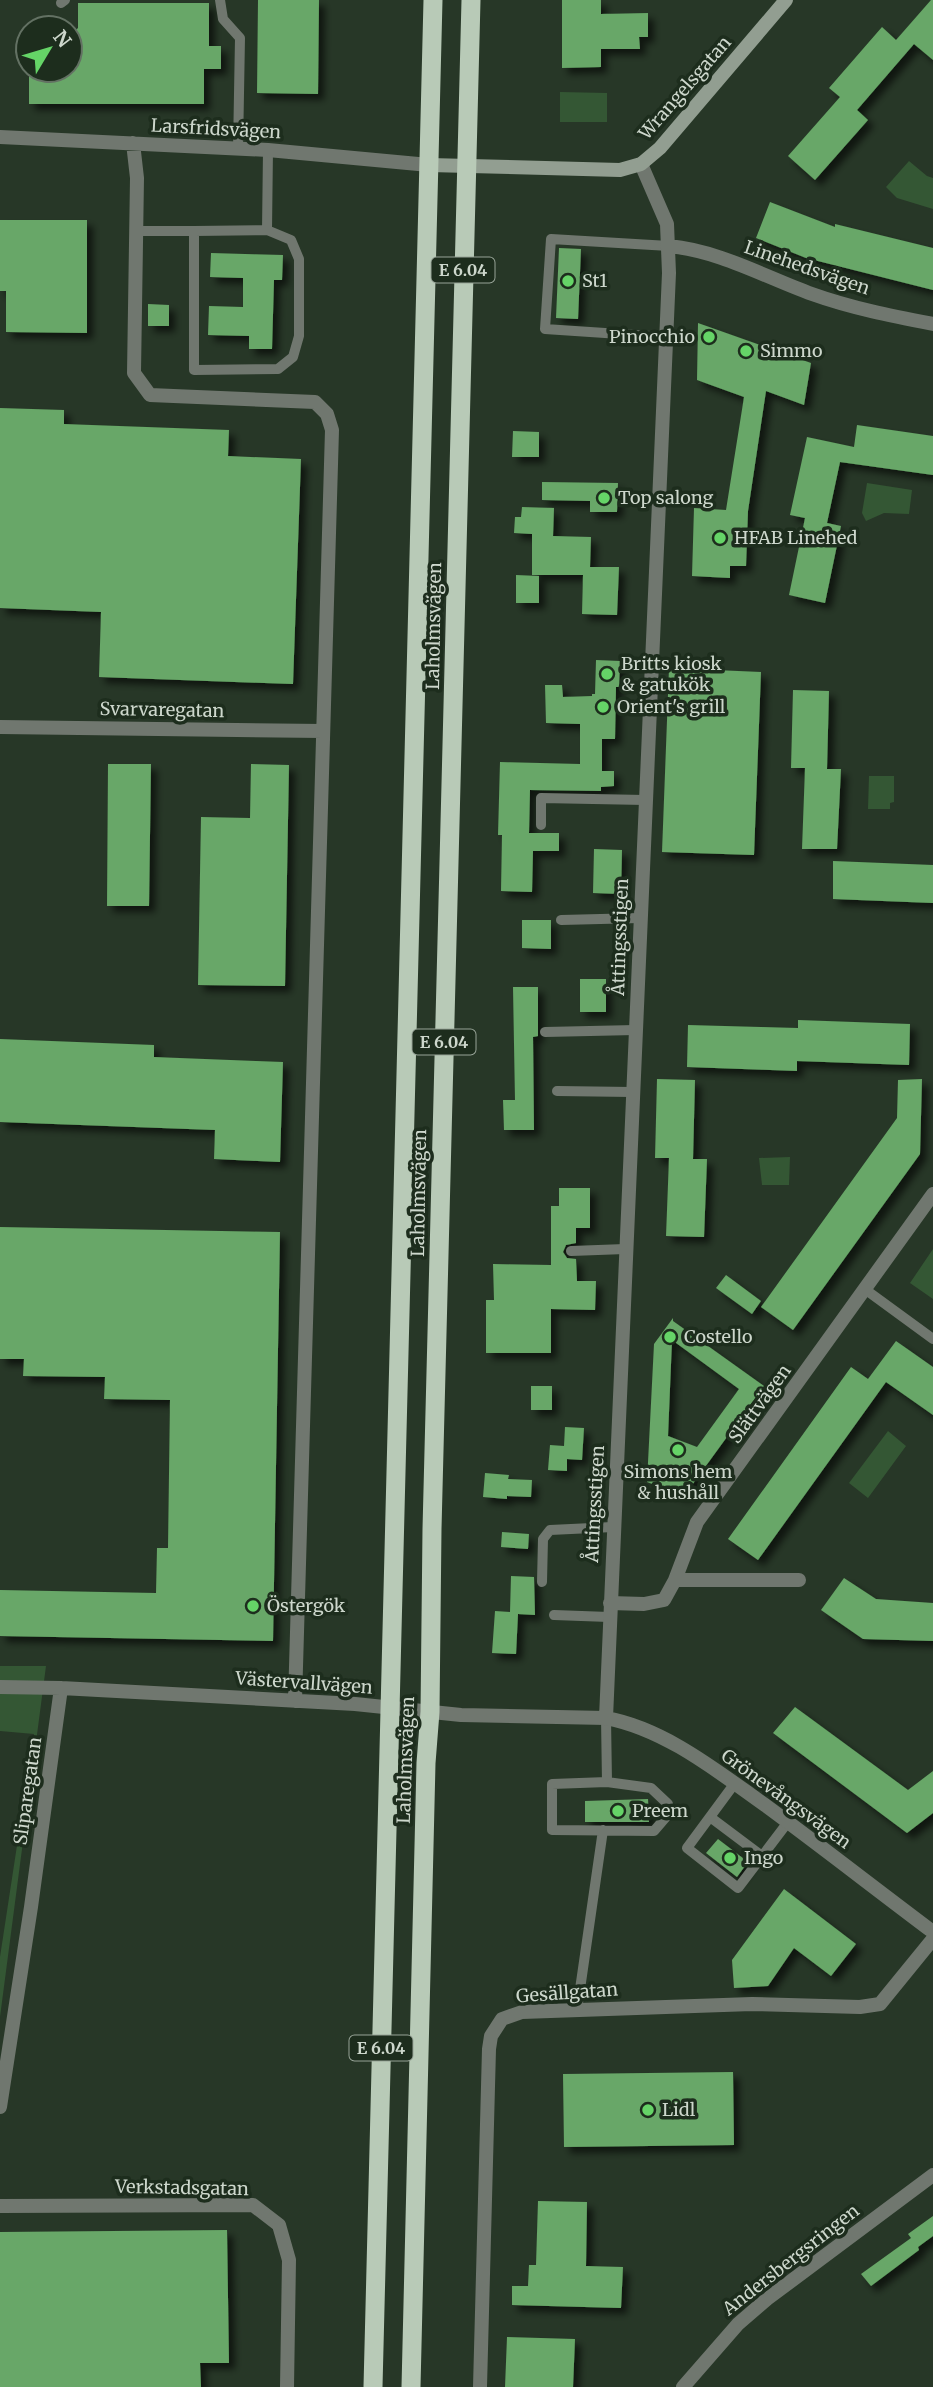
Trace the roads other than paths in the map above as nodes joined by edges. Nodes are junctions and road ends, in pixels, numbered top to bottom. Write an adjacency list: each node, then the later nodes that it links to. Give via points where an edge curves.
1 (220, 0): 7 (lane, via 223,19 240,38)
2 (432, 0): 10 (highway, Laholmsvägen / E 6.04)
3 (471, 0): 11 (highway, Laholmsvägen / E 6.04)
4 (786, 0): 9 (main road, Wrangelsgatan, via 660,148)
5 (0, 137): 6 (street, Larsfridsvägen)
6 (133, 143): 7 (street, Larsfridsvägen); 13 (street)
7 (238, 149): 8 (street, Larsfridsvägen)
8 (268, 150): 10 (street, Larsfridsvägen); 12 (lane)
9 (641, 164): 11 (main road, Wrangelsgatan, via 621,170); 15 (street, Åttingsstigen, via 667,224)
10 (429, 165): 11 (main road, Wrangelsgatan); 42 (highway, Laholmsvägen / E 6.04)
11 (466, 167): 43 (highway, Laholmsvägen / E 6.04)
12 (267, 230): 14 (lane); 14 (lane, via 291,240 299,259 299,336 293,357 278,369 194,370)
13 (135, 231): 14 (lane); 19 (street, via 134,373 150,396 315,402 327,414 332,430)
14 (194, 231)
15 (669, 246): 16 (street, Linehedsvägen, via 709,253 814,294); 17 (street, Åttingsstigen); 17 (lane, via 551,239 545,329)
16 (933, 324)
17 (665, 337): 20 (street, Åttingsstigen)
18 (0, 727): 19 (street, Svarvaregatan)
19 (323, 731): 41 (street)
20 (645, 800): 21 (lane, via 541,798); 22 (street, Åttingsstigen)
21 (541, 825)
22 (640, 918): 23 (lane); 24 (street, Åttingsstigen)
23 (561, 920)
24 (635, 1030): 25 (lane); 27 (street, Åttingsstigen)
25 (545, 1032)
26 (557, 1091): 27 (lane)
27 (632, 1092): 29 (street, Åttingsstigen)
28 (933, 1194): 31 (street, Slättvägen)
29 (625, 1250): 30 (lane); 33 (street, Åttingsstigen)
30 (571, 1251)
31 (866, 1290): 32 (lane); 34 (street, Slättvägen, via 697,1522)
32 (933, 1339)
33 (613, 1527): 36 (lane, via 550,1530 543,1539); 37 (street, Åttingsstigen)
34 (675, 1580): 35 (street); 37 (street, Slättvägen, via 664,1600)
35 (799, 1580)
36 (542, 1582)
37 (610, 1610): 38 (lane); 44 (street, Åttingsstigen)
38 (554, 1615)
39 (0, 1688): 40 (street, Västervallvägen)
40 (61, 1688): 41 (street, Västervallvägen); 54 (street, Sliparegatan)
41 (295, 1701): 42 (street, Västervallvägen)
42 (390, 1708): 43 (street, Västervallvägen); 58 (highway, Laholmsvägen / E 6.04)
43 (430, 1712): 44 (street, Västervallvägen); 59 (highway, Laholmsvägen / E 6.04)
44 (606, 1717): 45 (lane); 46 (street, Grönevångsvägen, via 653,1733)
45 (607, 1782): 49 (lane, via 651,1788 668,1804 666,1818 654,1831); 49 (lane, via 552,1784 552,1830)
46 (735, 1783): 47 (lane); 48 (street, Grönevångsvägen)
47 (710, 1817): 50 (lane); 50 (lane, via 687,1848 738,1888)
48 (788, 1822): 50 (lane); 51 (street, Grönevångsvägen)
49 (603, 1830): 53 (lane)
50 (762, 1856)
51 (933, 1932)
52 (933, 1938): 53 (street, Gesällgatan, via 880,2004)
53 (577, 2010): 60 (street, Gesällgatan, via 522,2012 502,2018 491,2036)
54 (0, 2107)
55 (933, 2175): 61 (street, Andersbergsringen, via 737,2324)
56 (0, 2206): 57 (street, Verkstadsgatan, via 253,2205 279,2225 289,2260)
57 (287, 2387)
58 (373, 2387)
59 (411, 2387)
60 (480, 2387)
61 (683, 2387)

